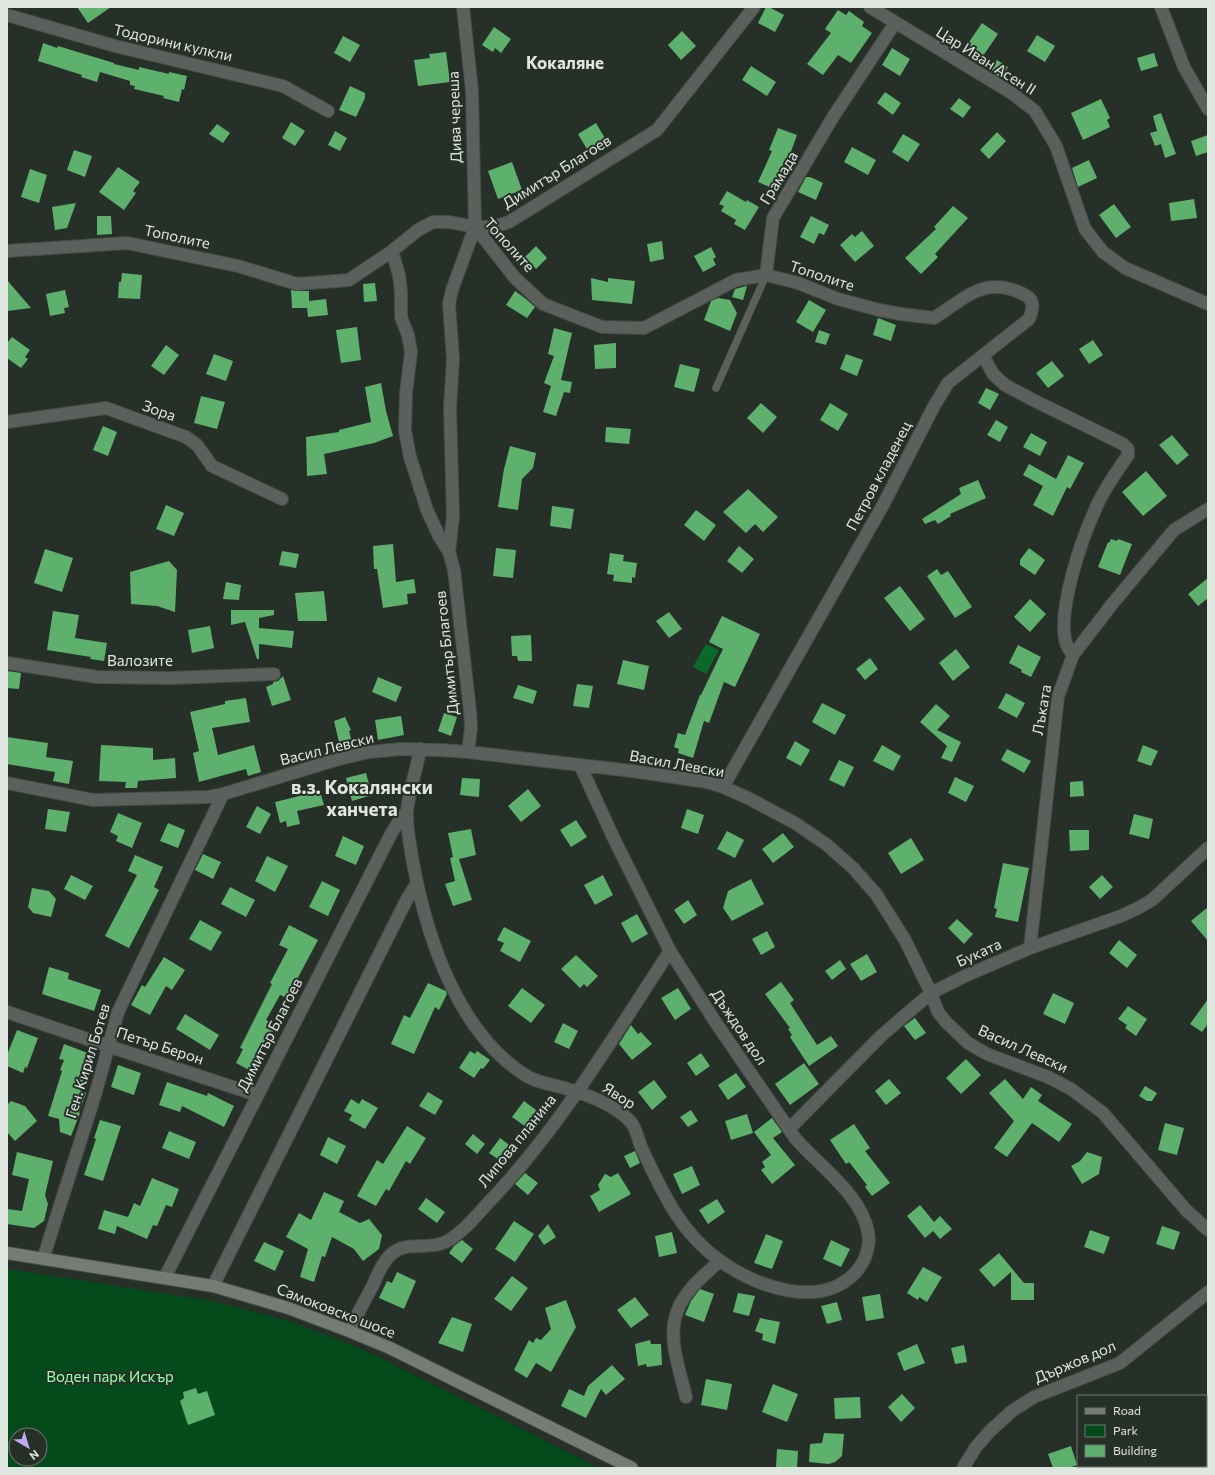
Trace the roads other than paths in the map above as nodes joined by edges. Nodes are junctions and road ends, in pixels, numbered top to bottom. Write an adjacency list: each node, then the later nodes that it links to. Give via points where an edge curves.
1 (463, 7): 9 (street, Дива череша, via 472,90)
2 (754, 7): 9 (street, Димитър Благоев, via 657,130 509,222 494,227)
3 (870, 7): 6 (street, Цар Иван Асен II)
4 (1161, 7): 7 (street, via 1184,67)
5 (7, 16): 8 (street, Тодорини кулкли, via 115,46 283,86)
6 (895, 23): 12 (street, Грамада, via 833,118 773,218); 13 (street, Цар Иван Асен II, via 1010,92 1035,111 1056,146 1085,228 1103,252 1125,268)
7 (1208, 109)
8 (328, 111)
9 (475, 227): 11 (street, Тополите, via 433,222 418,230); 12 (street, Тополите, via 515,278 544,304 602,326 644,328 736,280); 20 (street, Димитър Благоев, via 449,304 453,358 450,408 452,516)
10 (7, 251): 11 (street, Тополите, via 127,244 238,266 297,284 349,280)
11 (392, 251): 20 (street, Димитър Благоев, via 399,275 401,317 408,334 411,352 405,431 426,510)
12 (766, 275): 14 (street, Тополите, via 879,310); 16 (lane, Грамада)
13 (1208, 304)
14 (934, 318): 15 (street, Петров кладенец, via 966,296 985,287 1001,287 1030,297 1033,312 1030,319)
15 (983, 355): 21 (street, via 993,374 1005,385 1123,444 1128,449 1128,455 1095,510 1076,565 1065,607 1065,639); 28 (street, Петров кладенец, via 948,382 883,505)
16 (716, 388)
17 (7, 422): 18 (street, Зора, via 106,408 186,438 197,445 212,466)
18 (282, 500)
19 (1208, 510): 21 (street, Лъката, via 1174,530)
20 (449, 552): 25 (street, Димитър Благоев, via 454,570 470,711)
21 (1073, 655): 33 (street, Лъката, via 1058,697)
22 (7, 663): 23 (street, Валозите, via 97,678)
23 (274, 674)
24 (420, 749): 25 (street, Васил Левски); 29 (street, Васил Левски, via 369,752); 30 (street, Димитър Благоев)
25 (468, 752): 26 (street, Васил Левски)
26 (580, 765): 28 (street, Васил Левски, via 677,777); 34 (street, Дъждов дол, via 611,834)
27 (7, 783): 29 (street, Васил Левски, via 93,800 208,797)
28 (723, 787): 35 (street, Васил Левски, via 795,823 827,845 853,868 887,911 905,940)
29 (223, 794): 37 (street, Ген. Кирил Ботев, via 118,1012)
30 (407, 811): 32 (street, Димитър Благоев); 39 (street, Димитър Благоев, via 392,832)
31 (1208, 848): 33 (street, Буката, via 1152,900 1138,908)
32 (417, 883): 38 (street, Явор, via 439,958 450,984 482,1035 493,1049 527,1076); 47 (street)
33 (1030, 948): 35 (street, Буката)
34 (670, 951): 38 (street, Липова планина); 40 (street, Дъждов дол)
35 (931, 993): 40 (street, Буката, via 882,1035); 41 (street, Васил Левски, via 938,1012 968,1043 987,1054 1048,1077 1071,1089 1103,1113 1186,1210)
36 (7, 1012): 37 (street, Петър Берон)
37 (108, 1046): 39 (street, Петър Берон); 43 (street, Ген. Кирил Ботев)
38 (577, 1092): 44 (street, Явор, via 609,1106 632,1123 641,1148 676,1217 700,1244); 49 (street, Липова планина, via 522,1167 464,1228 444,1243 407,1247 392,1253)
39 (257, 1094): 45 (street, Димитър Благоев)
40 (789, 1129): 46 (street, Дъждов дол, via 804,1149 830,1172 848,1193 861,1213 868,1232 868,1246 863,1261 854,1274)
41 (1208, 1230)
42 (7, 1253): 43 (main road, Самоковско шосе)
43 (43, 1259): 45 (main road, Самоковско шосе)
44 (720, 1261): 46 (street, Явор, via 744,1276 791,1291 813,1293); 50 (street, via 688,1293 676,1314 675,1343)
45 (165, 1277): 47 (main road, Самоковско шосе)
46 (839, 1285)
47 (213, 1286): 49 (main road, Самоковско шосе, via 288,1308)
48 (1208, 1292): 52 (street, Държов дол, via 1120,1363 1034,1397 1012,1411 976,1447)
49 (349, 1330): 51 (main road, Самоковско шосе)
50 (686, 1396)
51 (632, 1468)
52 (963, 1468)

